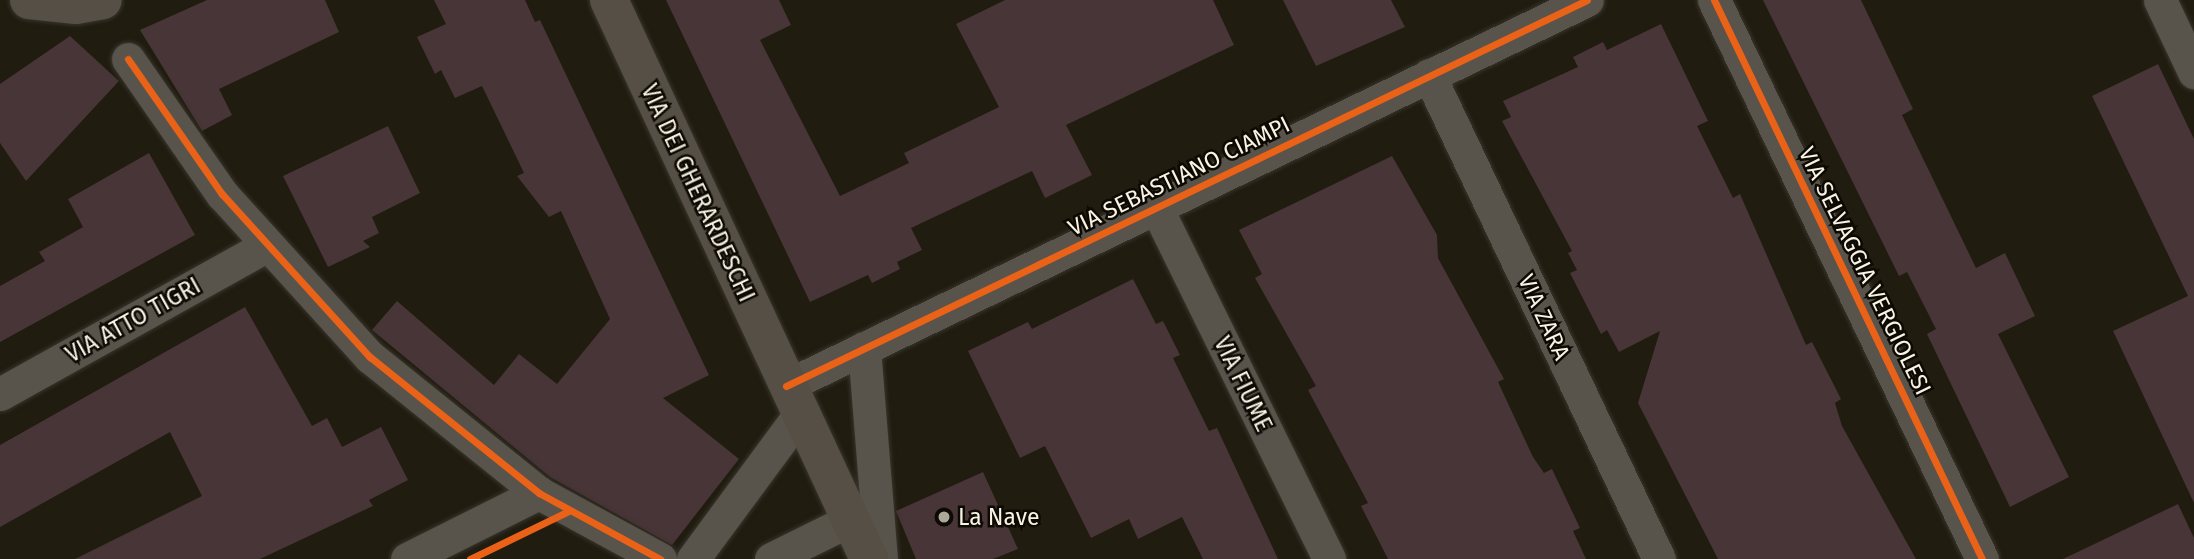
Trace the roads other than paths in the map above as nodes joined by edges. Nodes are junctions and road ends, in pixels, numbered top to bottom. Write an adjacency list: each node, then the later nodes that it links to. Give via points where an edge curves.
1 (29, 0): 2 (street, via 75,5)
2 (103, 0)
3 (609, 0): 14 (street, VIA DEI GHERARDESCHI)
4 (1587, 0): 9 (street, VIA SEBASTIANO CIAMPI)
5 (1714, 0): 25 (street, VIA SELVAGGIA VERGIOLESI)
6 (2160, 0): 8 (street)
7 (128, 59): 11 (street, via 189,152)
8 (2194, 72)
9 (1429, 75): 10 (street, VIA SEBASTIANO CIAMPI); 24 (street, VIA ZARA)
10 (1157, 209): 12 (street, VIA SEBASTIANO CIAMPI); 23 (street, VIA FIUME)
11 (266, 246): 13 (street, VIA ATTO TIGRI); 15 (street, via 370,357)
12 (864, 348): 14 (street, VIA SEBASTIANO CIAMPI); 22 (street, via 866,434)
13 (0, 394)
14 (793, 400): 16 (street, VIA DEI GHERARDESCHI); 19 (street)
15 (539, 493): 17 (street); 18 (street)
16 (848, 521): 20 (street); 21 (street, VIA DEI GHERARDESCHI)
17 (407, 559)
18 (660, 559)
19 (692, 559)
20 (771, 559)
21 (869, 559)
22 (881, 559)
23 (1329, 559)
24 (1659, 559)
25 (1982, 559)

